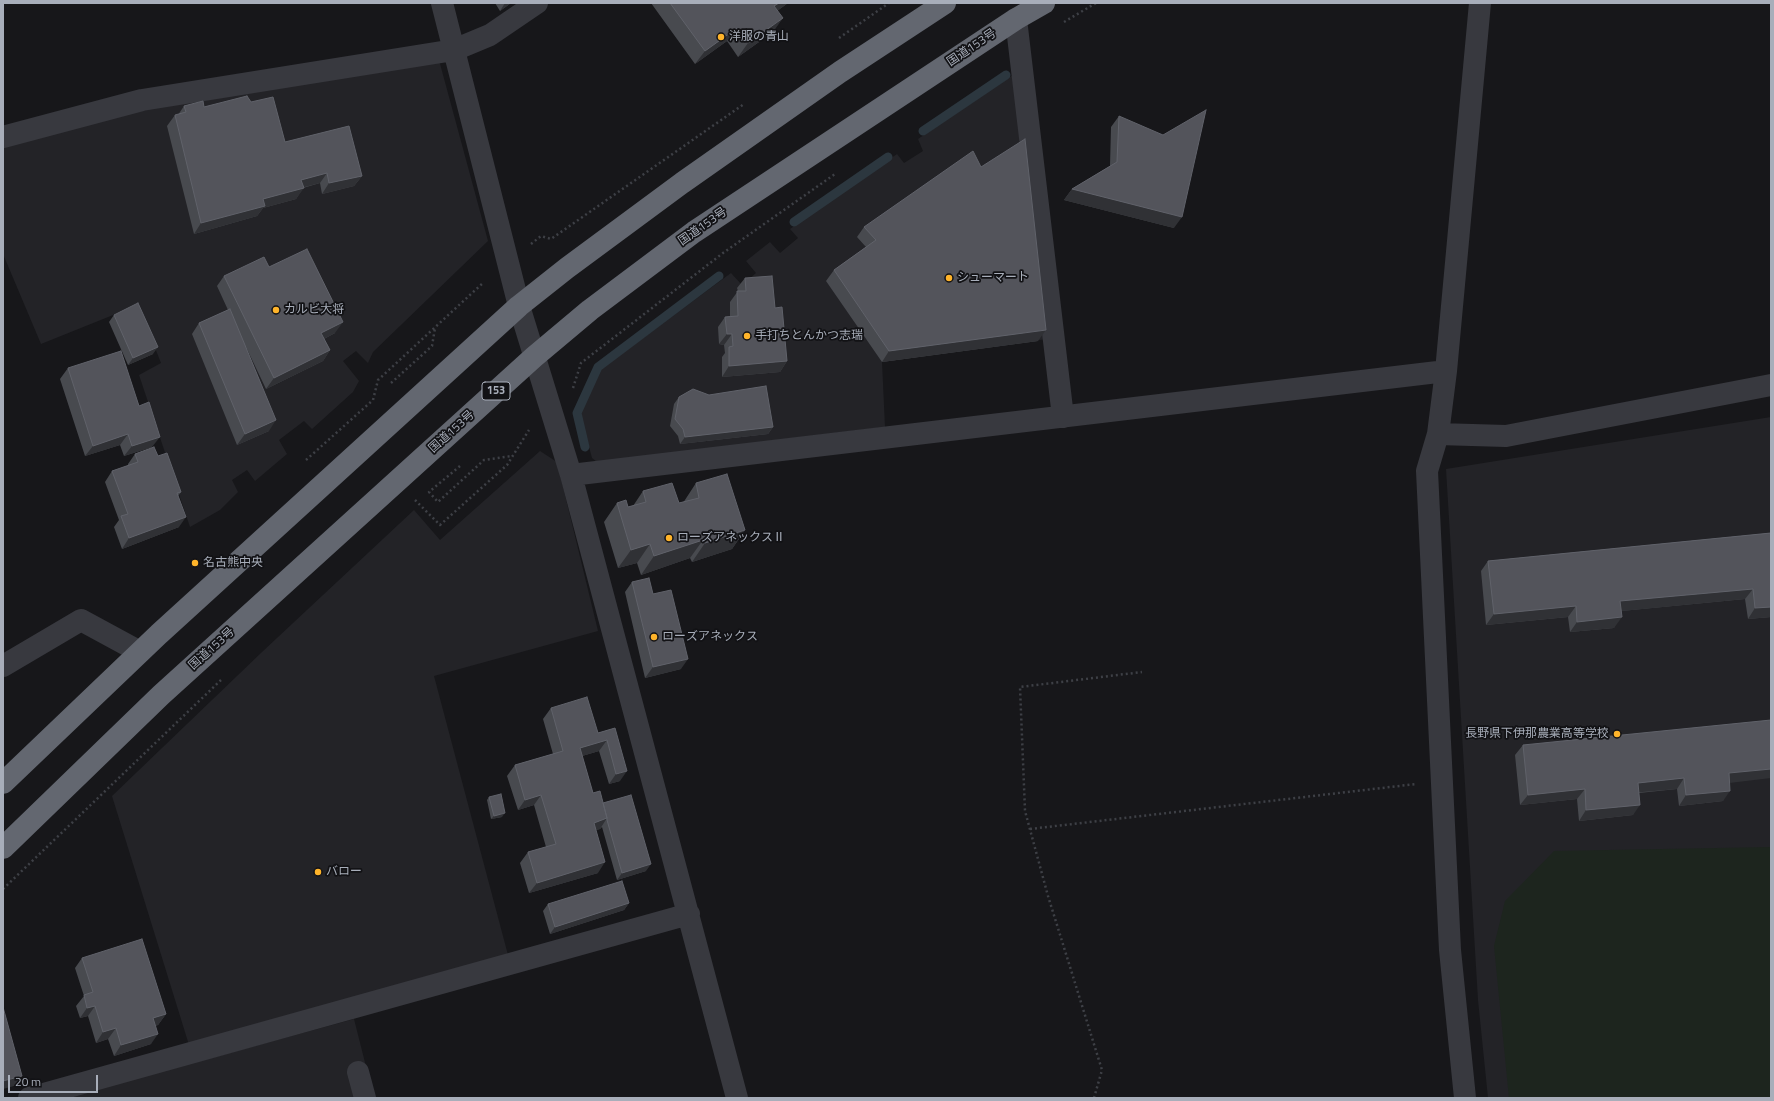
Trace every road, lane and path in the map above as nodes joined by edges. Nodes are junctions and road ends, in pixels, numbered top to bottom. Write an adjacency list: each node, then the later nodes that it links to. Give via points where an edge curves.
1 (442, 3): 11 (street)
2 (537, 3): 11 (street, via 490,35)
3 (889, 3): 10 (path)
4 (945, 3): 17 (highway, via 840,72 688,179)
5 (1044, 3): 8 (highway, 国道153号 / 153)
6 (1096, 3): 9 (path)
7 (1480, 3): 20 (street)
8 (1016, 19): 19 (highway, 国道153号 / 153, via 694,232 590,310); 24 (street)
9 (1062, 23)
10 (838, 39)
11 (454, 50): 13 (street, via 142,100); 17 (street)
12 (747, 102): 15 (path, via 551,239 541,236)
13 (3, 137)
14 (836, 173): 23 (path, via 723,253 581,363)
15 (529, 245)
16 (488, 279): 18 (path)
17 (519, 306): 19 (street); 32 (highway)
18 (435, 327): 21 (path, via 432,346); 28 (path, via 378,380 373,400)
19 (534, 357): 30 (street); 39 (highway, 国道153号 / 153, via 161,695)
20 (1446, 371): 24 (street); 26 (street)
21 (391, 383)
22 (1771, 385): 26 (street, via 1506,436)
23 (572, 391)
24 (1063, 416): 30 (street)
25 (533, 424): 27 (path)
26 (1438, 434): 36 (street, via 1427,471)
27 (512, 456): 29 (path, via 484,460 438,502 429,492); 31 (path, via 507,465 440,525 415,499)
28 (304, 463)
29 (460, 466)
30 (572, 475): 41 (street)
31 (409, 505)
32 (140, 652): 33 (street, via 81,620); 37 (highway)
33 (3, 666)
34 (1142, 672): 38 (path, via 1020,687 1025,811)
35 (226, 675): 40 (path)
36 (1442, 781): 38 (path); 47 (street, via 1450,950)
37 (3, 783)
38 (1030, 829): 46 (path, via 1102,1070)
39 (3, 848)
40 (3, 889)
41 (688, 914): 43 (street); 45 (street)
42 (358, 1072): 44 (street)
43 (29, 1098)
44 (364, 1098)
45 (737, 1098)
46 (1094, 1098)
47 (1465, 1098)

